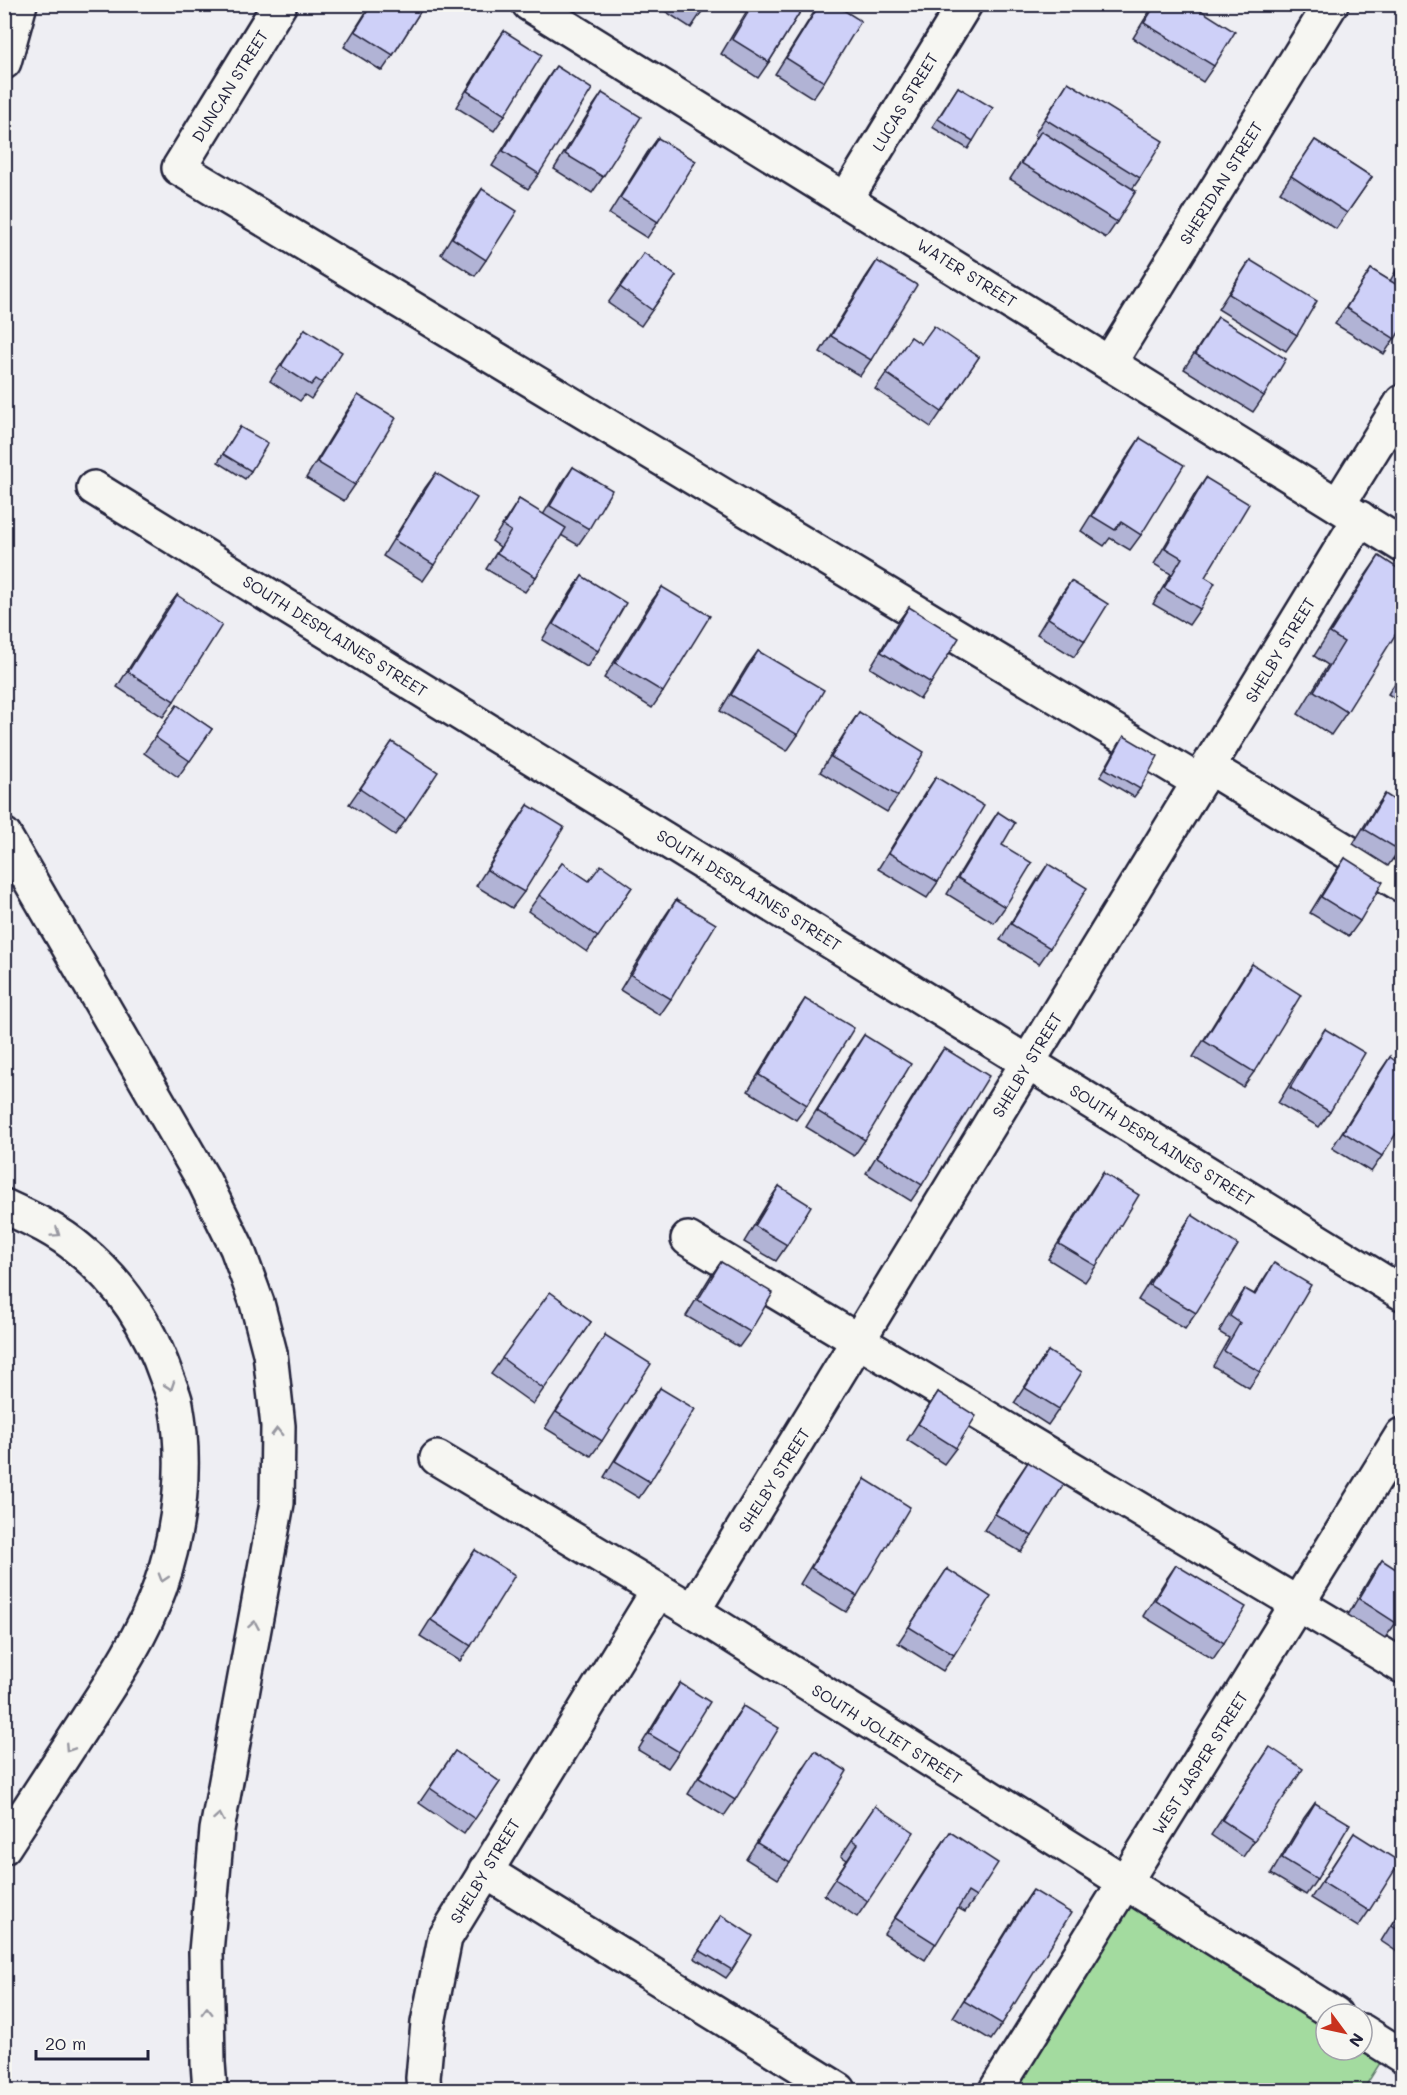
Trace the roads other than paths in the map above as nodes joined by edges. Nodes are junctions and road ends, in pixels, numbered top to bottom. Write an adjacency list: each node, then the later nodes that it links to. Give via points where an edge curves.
1 (8, 4): 7 (main road)
2 (20, 4): 8 (main road)
3 (280, 4): 15 (main road, DUNCAN STREET, via 179,168)
4 (530, 4): 9 (main road, WATER STREET)
5 (965, 4): 9 (main road, LUCAS STREET)
6 (1332, 4): 10 (main road, SHERIDAN STREET)
7 (4, 12)
8 (4, 62)
9 (846, 199): 10 (main road, WATER STREET)
10 (1110, 362): 13 (main road, WATER STREET)
11 (1402, 402): 13 (main road, SHELBY STREET)
12 (94, 488): 18 (main road, SOUTH DESPLAINES STREET)
13 (1349, 512): 14 (main road, WATER STREET); 15 (main road, SHELBY STREET)
14 (1402, 544)
15 (1203, 775): 17 (main road); 18 (main road, SHELBY STREET)
16 (4, 835): 35 (main road, one-way to 16, via 206,1952 217,1830 277,1503 278,1426 270,1353 237,1248 204,1180)
17 (1402, 885)
18 (1029, 1063): 21 (main road, SOUTH DESPLAINES STREET); 22 (main road, SHELBY STREET)
19 (4, 1206): 29 (main road, one-way to 29, via 46,1226 78,1248 112,1279 143,1322 176,1402 181,1492 174,1539 139,1634)
20 (688, 1239): 22 (main road)
21 (1402, 1293)
22 (859, 1342): 26 (main road); 27 (main road, SHELBY STREET)
23 (1402, 1436): 26 (main road, WEST JASPER STREET)
24 (437, 1458): 25 (main road, SOUTH JOLIET STREET)
25 (658, 1591): 27 (main road, SOUTH JOLIET STREET); 30 (main road, SHELBY STREET)
26 (1299, 1603): 28 (main road); 31 (main road, WEST JASPER STREET)
27 (693, 1611): 31 (main road, SOUTH JOLIET STREET)
28 (1402, 1665)
29 (4, 1847)
30 (485, 1871): 36 (main road, SHELBY STREET, via 445,1938 428,2023); 37 (main road)
31 (1125, 1883): 32 (main road, SOUTH JOLIET STREET); 38 (main road, WEST JASPER STREET)
32 (1316, 2002)
33 (1374, 2038): 34 (main road)
34 (1402, 2056)
35 (210, 2091)
36 (424, 2091)
37 (839, 2091)
38 (996, 2091)

